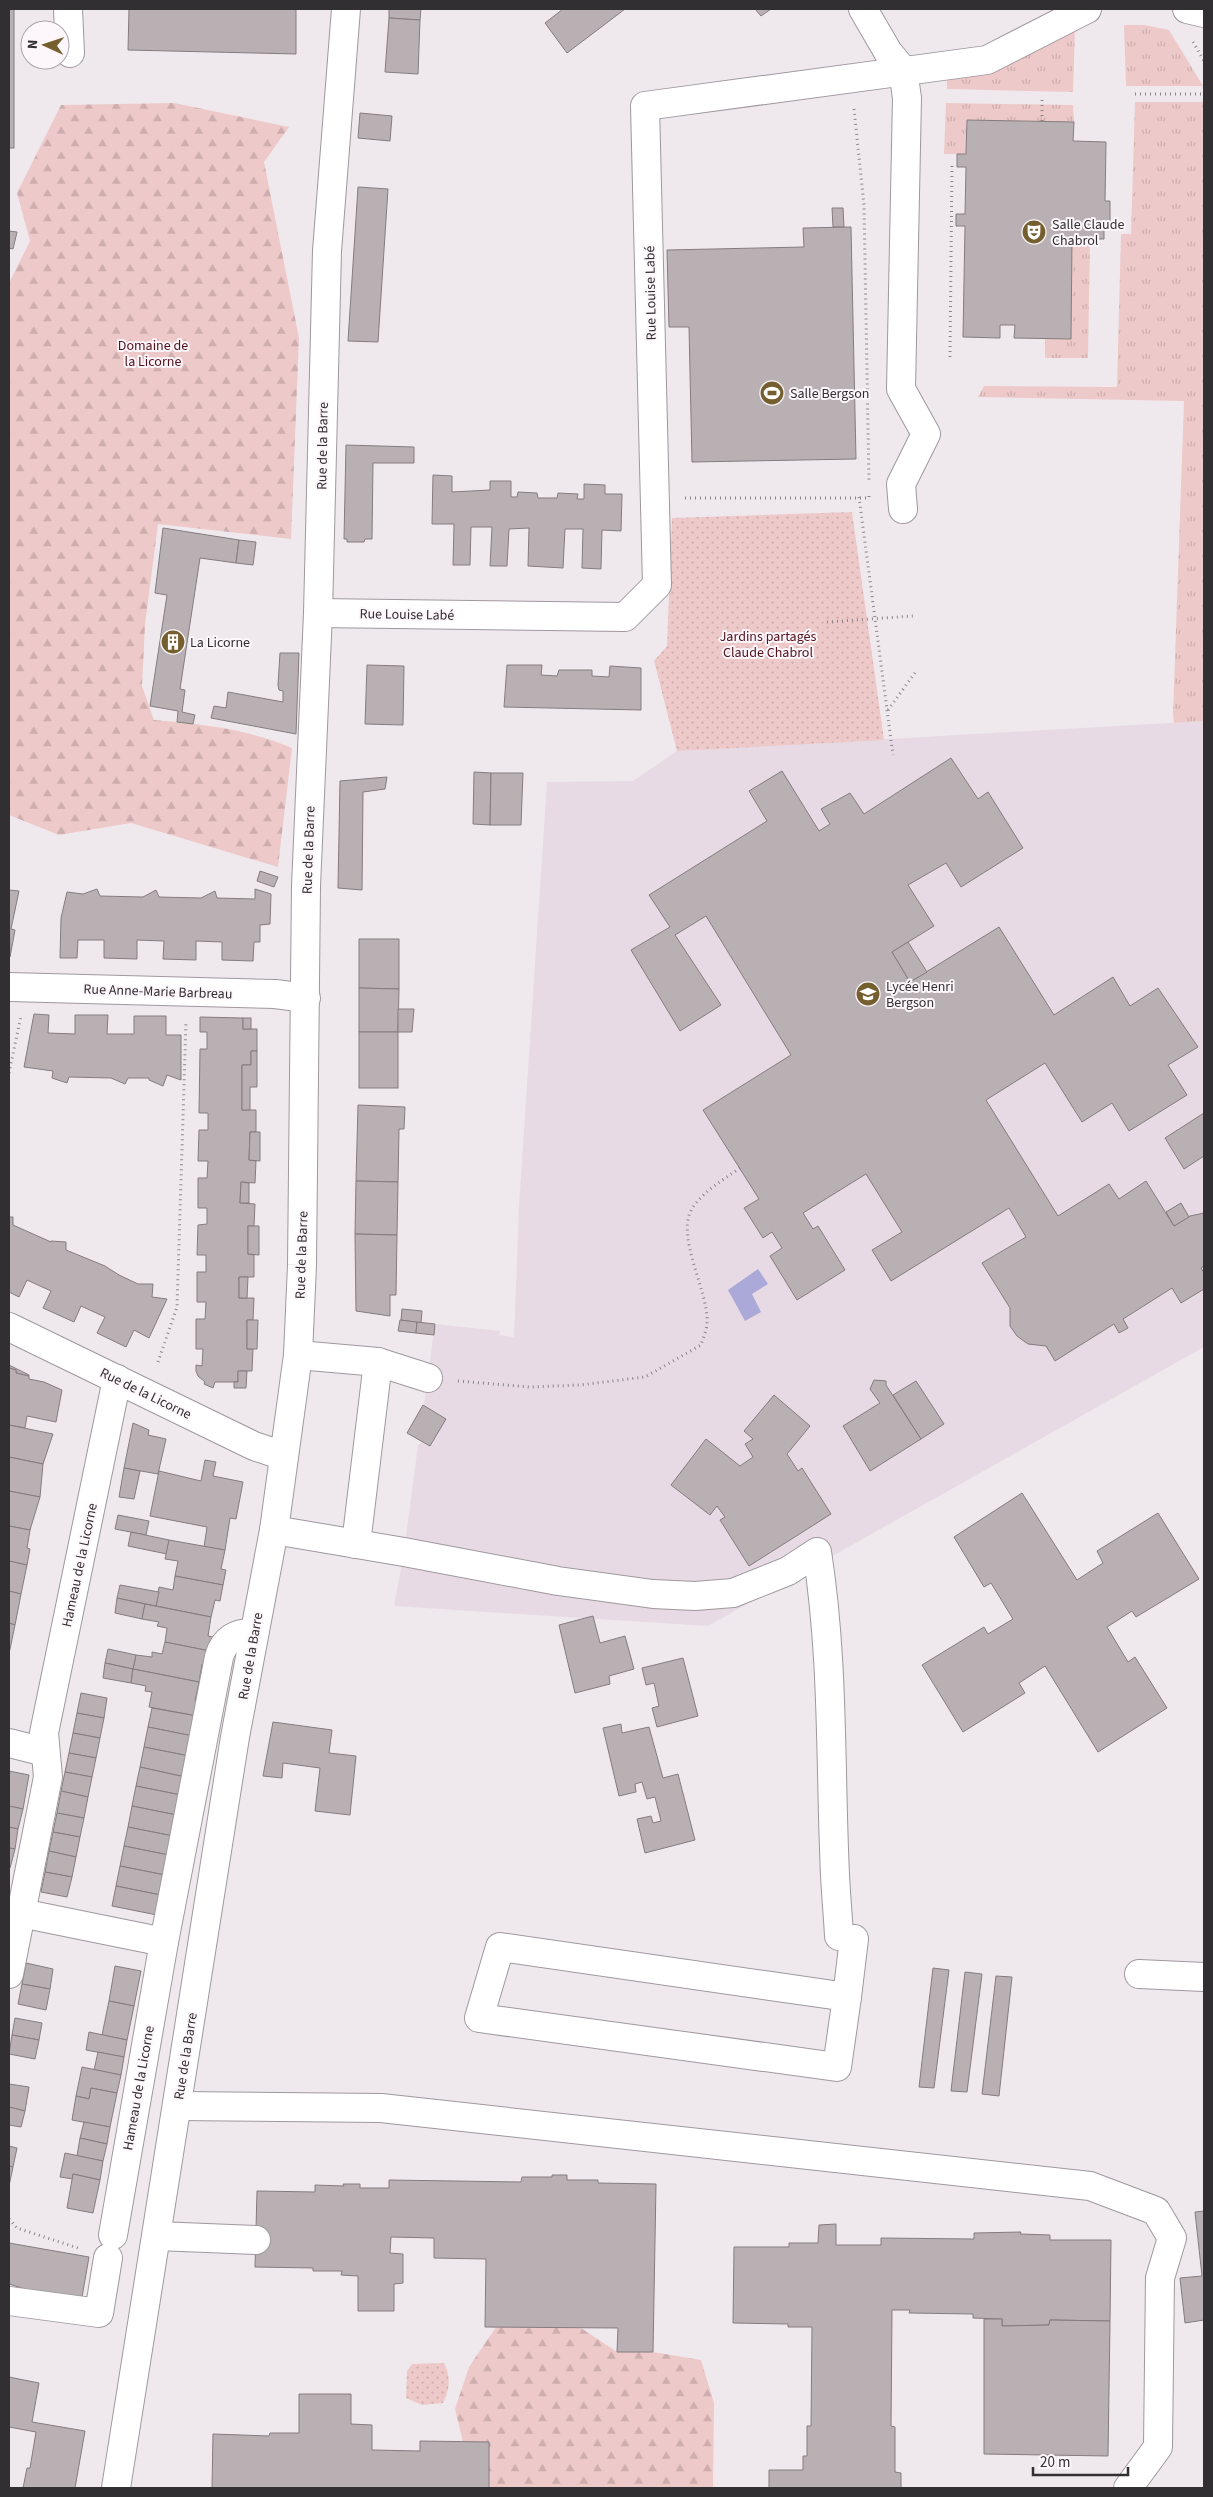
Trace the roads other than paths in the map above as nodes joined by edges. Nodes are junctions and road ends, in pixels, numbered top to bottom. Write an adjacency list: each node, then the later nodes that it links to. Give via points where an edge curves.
1 (346, 9): 8 (street, Rue de la Barre, via 327,250)
2 (863, 9): 6 (street, via 888,52)
3 (1087, 9): 6 (street, Rue Louise Labé, via 987,60)
4 (1187, 9): 5 (street)
5 (1204, 13)
6 (903, 70): 7 (street, via 907,98 901,389 926,434 901,484); 8 (street, Rue Louise Labé, via 645,106 657,585 625,617)
7 (903, 509)
8 (318, 613): 10 (street, Rue de la Barre, via 306,886)
9 (9, 987): 10 (street, Rue Anne-Marie Barbreau)
10 (306, 998): 12 (street, Rue de la Barre)
11 (9, 1327): 14 (street, Rue de la Licorne)
12 (298, 1355): 13 (street); 16 (street, Rue de la Barre)
13 (378, 1362): 15 (street); 18 (street)
14 (117, 1379): 16 (street, Rue de la Licorne, via 254,1446); 21 (street, Hameau de la Licorne, via 44,1733)
15 (440, 1379)
16 (284, 1456): 17 (street, Rue de la Barre)
17 (274, 1530): 18 (street); 19 (street, Rue de la Barre)
18 (356, 1544): 27 (street, via 558,1581 653,1594 696,1596 733,1593 788,1571 817,1552 825,1600 832,1698 835,1875 846,1938)
19 (254, 1633): 23 (street, Hameau de la Licorne, via 246,1632 230,1638 221,1650); 28 (street, Rue de la Barre)
20 (9, 1743): 21 (street)
21 (45, 1752): 22 (street, Hameau de la Licorne, via 48,1777)
22 (21, 1913): 23 (street); 24 (street, Hameau de la Licorne)
23 (164, 1942): 31 (street, Hameau de la Licorne, via 99,2313)
24 (9, 1974)
25 (1139, 1974): 26 (street)
26 (1204, 1977)
27 (847, 1997): 27 (street, via 500,1947 479,2018 837,2067)
28 (177, 2106): 29 (street, Rue de la Barre); 33 (street, via 391,2109 1090,2186 1156,2211 1172,2238 1160,2278 1158,2447)
29 (157, 2236): 30 (street); 32 (street, Rue de la Barre)
30 (256, 2240)
31 (9, 2302)
32 (116, 2488)
33 (1128, 2488)

